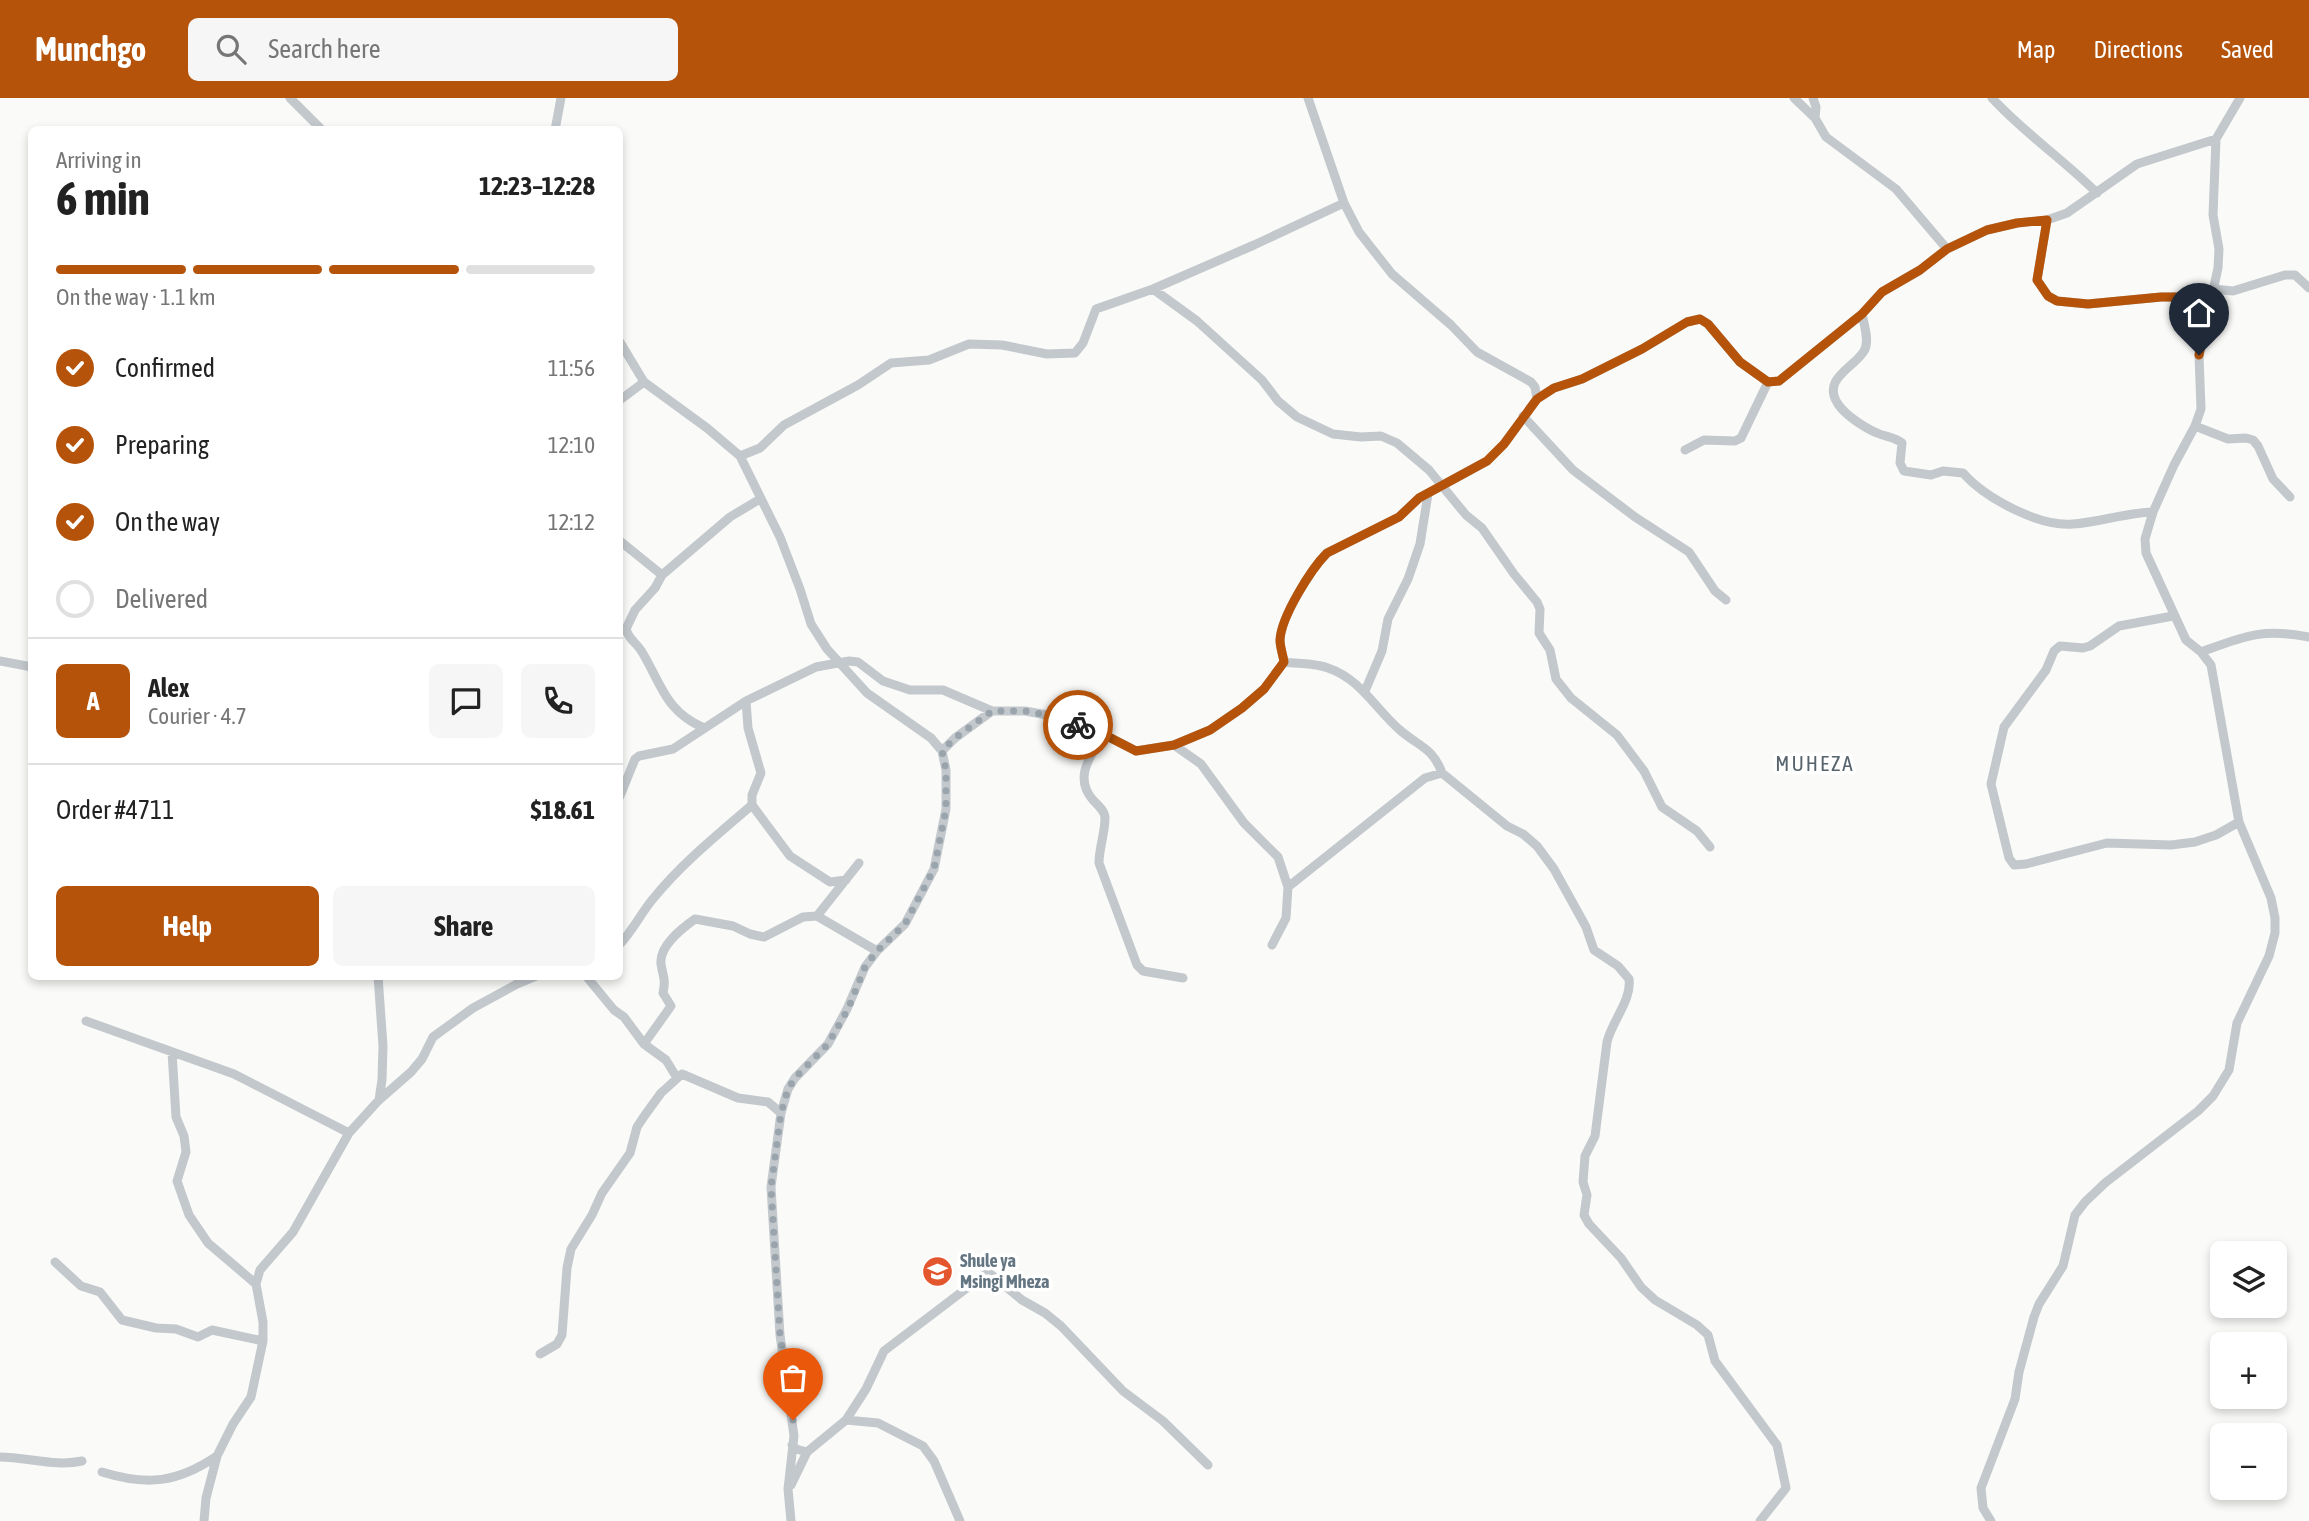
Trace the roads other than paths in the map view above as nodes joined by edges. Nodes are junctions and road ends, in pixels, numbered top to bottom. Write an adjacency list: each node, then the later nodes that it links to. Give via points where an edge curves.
1 (290, 98): 9 (street)
2 (561, 98): 10 (street)
3 (1308, 98): 13 (street)
4 (1794, 98): 8 (street)
5 (1813, 98): 8 (street)
6 (1992, 98): 12 (street)
7 (2240, 98): 11 (street)
8 (1815, 118): 15 (street, via 1826,137 1896,189)
9 (317, 126)
10 (556, 126)
11 (2216, 139): 12 (street, via 2137,164); 18 (street, via 2213,215 2219,249)
12 (2097, 193): 14 (street, via 2067,214)
13 (1344, 203): 17 (street); 24 (street, via 1359,232 1392,274 1477,352 1531,382)
14 (2047, 220): 15 (street, via 1987,230); 18 (street, via 2037,280 2057,301 2088,304)
15 (1947, 249): 19 (street, via 1882,292)
16 (2309, 288): 18 (street, via 2295,275 2285,275)
17 (1153, 289): 28 (street, via 1096,309 1075,353 969,344 929,360 891,363 784,425 760,448); 29 (street, via 1197,321 1297,417 1333,434 1381,436 1397,443)
18 (2213, 293): 26 (street, via 2200,346 2203,397)
19 (1862, 314): 22 (street, via 1779,381); 33 (street, via 1864,351 1842,373 1833,390 1838,404 1856,420 1900,440 1904,471 1963,473 2022,514 2045,521 2071,524)
20 (623, 347): 21 (street)
21 (644, 382): 23 (street); 28 (street)
22 (1768, 382): 24 (street, via 1740,362 1700,319); 27 (street, via 1741,438 1704,440)
23 (623, 398)
24 (1537, 399): 25 (street)
25 (1523, 416): 29 (street, via 1487,461); 36 (street, via 1573,470 1689,552)
26 (2195, 426): 31 (street, via 2228,439 2253,440 2273,480); 33 (street)
27 (1685, 450)
28 (740, 456): 32 (street)
29 (1443, 486): 30 (street); 55 (street, via 1482,528 1537,602 1539,633 1550,650 1556,679 1571,698 1617,735 1644,771 1662,807 1697,831)
30 (1428, 494): 42 (street, via 1399,517 1318,562 1284,621 1280,640); 44 (street, via 1420,544 1388,619 1382,651)
31 (2290, 497)
32 (760, 499): 35 (street, via 730,517); 41 (street, via 780,537 811,624)
33 (2152, 512): 37 (street, via 2146,553)
34 (623, 543): 35 (street)
35 (662, 575): 47 (street, via 635,610 627,635 640,649 672,708)
36 (1726, 600)
37 (2173, 615): 39 (street, via 2186,640); 54 (street, via 2119,625 2082,648 2060,646 2054,651 2046,670 2004,727 1991,784 2009,858 2014,865 2026,864 2107,843 2195,842)
38 (2309, 637): 39 (street, via 2264,632)
39 (2201, 652): 54 (street, via 2215,677)
40 (0, 661): 43 (street)
41 (840, 662): 45 (street, via 816,667); 46 (street, via 858,662 883,681 910,690 943,690); 50 (street, via 867,693 922,729)
42 (1284, 662): 44 (street, via 1327,667); 49 (street, via 1242,708 1210,730)
43 (28, 666)
44 (1365, 691): 51 (street, via 1401,731 1427,748)
45 (746, 701): 47 (street); 53 (street, via 748,728 761,773)
46 (992, 711): 48 (street, via 1053,716); 50 (street)
47 (704, 728): 52 (street, via 673,749 639,756)
48 (1103, 734): 49 (street, via 1136,751); 63 (street, via 1085,765 1084,783 1105,817 1099,863 1137,965 1143,971)
49 (1174, 745): 58 (street, via 1201,764 1235,813 1278,857)
50 (942, 751): 62 (street, via 946,809 934,869 905,924)
51 (1441, 773): 58 (street, via 1425,778); 90 (street, via 1537,846 1586,927 1594,950 1618,965 1629,979 1629,992 1610,1029 1595,1136 1585,1156 1584,1215 1641,1287 1708,1335 1715,1361 1777,1445 1786,1488)
52 (623, 789)
53 (752, 805): 57 (street, via 790,856 830,882); 60 (street, via 685,863)
54 (2239, 822): 91 (street, via 2271,898 2275,933 2237,1023 2230,1070 2198,1111 2105,1183 2075,1215 2063,1266 2034,1317 2015,1399 1981,1488 1983,1508)
55 (1710, 848)
56 (859, 863): 57 (street)
57 (846, 880): 59 (street)
58 (1288, 887): 61 (street, via 1286,918)
59 (817, 916): 62 (street); 68 (street, via 803,917 764,937 699,919 688,925 662,954 663,993 671,1006)
60 (623, 941)
61 (1272, 945)
62 (877, 951): 72 (street, via 828,1044 788,1089)
63 (1183, 978)
64 (378, 980): 71 (street, via 383,1046)
65 (519, 980): 71 (street, via 433,1037 411,1072)
66 (589, 980): 68 (street)
67 (86, 1021): 69 (street)
68 (644, 1045): 70 (street, via 666,1060)
69 (172, 1052): 73 (street, via 234,1074); 75 (street, via 176,1117 186,1152 177,1181 189,1215 208,1243)
70 (677, 1078): 72 (street, via 688,1075 738,1098 768,1102); 77 (street, via 637,1127 630,1153 570,1249 562,1335)
71 (379, 1100): 73 (street)
72 (781, 1113): 79 (street, via 771,1187)
73 (349, 1133): 75 (street, via 293,1232 260,1270)
74 (55, 1262): 76 (street, via 81,1286 100,1292 122,1320 198,1337 212,1330)
75 (256, 1284): 76 (street)
76 (263, 1341): 81 (street, via 251,1397)
77 (540, 1354)
78 (846, 1420): 80 (street); 84 (street, via 884,1351 988,1272 1061,1326 1123,1391 1163,1421); 89 (street, via 878,1423 923,1446)
79 (792, 1445): 80 (street); 86 (street)
80 (807, 1452): 86 (street)
81 (217, 1456): 85 (street, via 160,1481 132,1481); 87 (street)
82 (0, 1458): 83 (street)
83 (82, 1461)
84 (1208, 1465)
85 (102, 1472)
86 (788, 1489): 88 (street)
87 (204, 1521)
88 (791, 1521)
89 (960, 1521)
90 (1760, 1521)
91 (1991, 1521)

